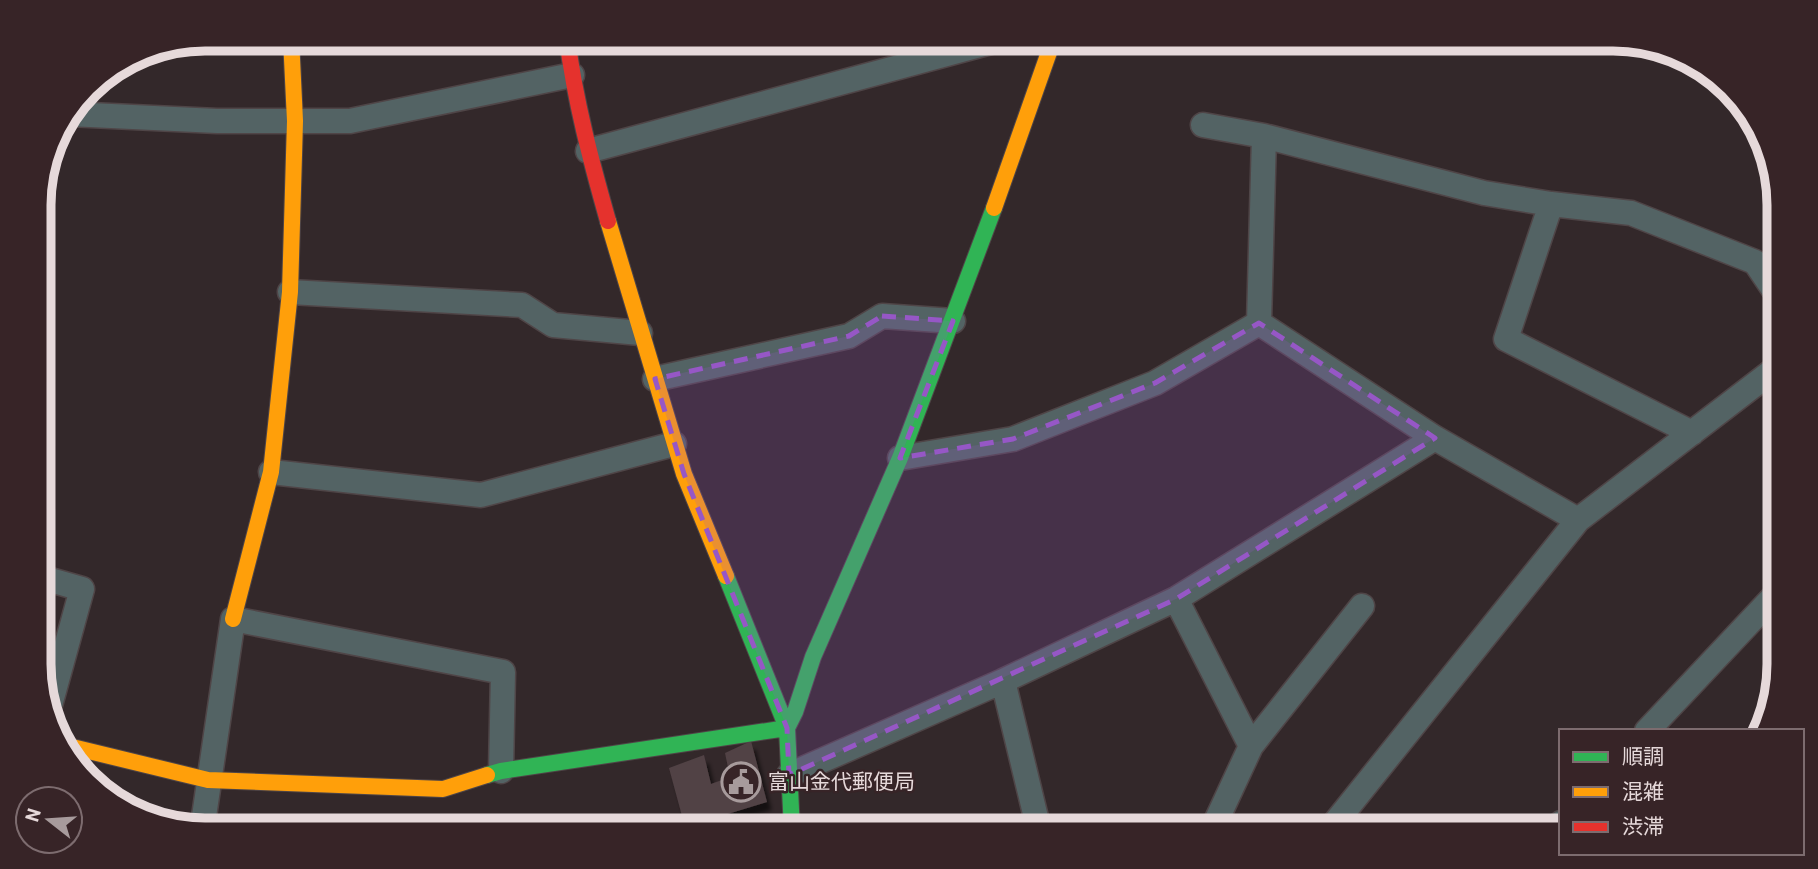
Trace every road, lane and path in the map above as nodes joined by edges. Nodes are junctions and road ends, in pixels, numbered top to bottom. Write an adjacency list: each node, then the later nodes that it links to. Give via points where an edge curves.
1 (292, 51): 7 (street)
2 (569, 51): 5 (street)
3 (958, 51): 10 (street)
4 (1049, 51): 14 (street)
5 (572, 75): 7 (street, via 350,121); 10 (street)
6 (80, 115): 7 (street)
7 (295, 121): 13 (street)
8 (1203, 125): 9 (street)
9 (1264, 136): 11 (street, via 1485,193); 15 (street)
10 (588, 151): 16 (street)
11 (1551, 204): 12 (street, via 1631,213 1755,262); 19 (street, via 1506,339)
12 (1767, 280)
13 (290, 292): 16 (street, via 522,305 553,325); 23 (street)
14 (953, 321): 18 (street, via 882,316 849,335); 22 (street)
15 (1259, 323): 20 (street); 22 (street, via 1155,383 1013,439)
16 (640, 333): 18 (street)
17 (1767, 375): 19 (street)
18 (654, 379): 21 (street)
19 (1692, 433): 24 (street)
20 (1435, 438): 24 (street); 26 (street)
21 (674, 444): 23 (street, via 481,495); 32 (street)
22 (900, 458): 32 (street)
23 (271, 472): 29 (street)
24 (1578, 520): 43 (street)
25 (51, 580): 31 (street, via 82,589)
26 (1176, 599): 30 (street); 34 (street)
27 (1767, 604): 33 (street)
28 (1362, 606): 34 (street)
29 (233, 619): 36 (street, via 503,672); 38 (street)
30 (1003, 681): 37 (street); 41 (street)
31 (54, 692)
32 (787, 728): 36 (street); 37 (street)
33 (1649, 729)
34 (1251, 746): 42 (street)
35 (75, 748): 38 (street)
36 (501, 771): 38 (street, via 443,789)
37 (789, 775): 40 (street)
38 (208, 780): 39 (street)
39 (203, 818)
40 (791, 818)
41 (1036, 818)
42 (1218, 818)
43 (1342, 818)

